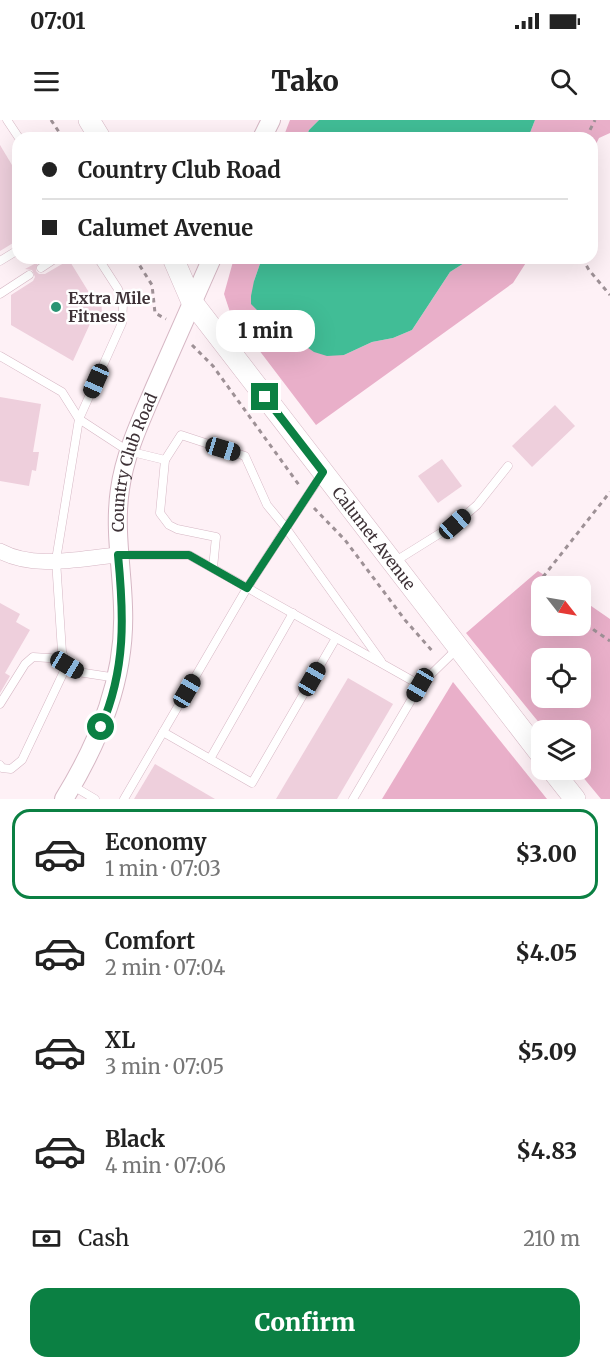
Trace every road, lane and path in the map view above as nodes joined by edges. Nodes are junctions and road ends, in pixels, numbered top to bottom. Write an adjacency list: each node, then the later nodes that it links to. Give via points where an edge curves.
1 (47, 264): 7 (lane)
2 (102, 264): 14 (lane, via 118,289 123,304 122,323)
3 (139, 264): 12 (path, via 152,285 155,313)
4 (175, 264): 11 (main road, Calumet Avenue)
5 (209, 264): 11 (street, Country Club Road)
6 (587, 264): 10 (path)
7 (41, 268)
8 (29, 275): 9 (lane)
9 (0, 294)
10 (610, 295)
11 (192, 302): 12 (street, Country Club Road); 18 (main road, Calumet Avenue)
12 (179, 332): 15 (street, Country Club Road); 20 (path, via 213,366)
13 (0, 356): 14 (lane, via 62,392)
14 (79, 419): 15 (lane); 24 (lane)
15 (128, 451): 16 (lane); 23 (street, Country Club Road, via 120,489)
16 (165, 460): 21 (lane, via 181,435 245,456 267,505); 26 (lane, via 160,513 177,529 216,537)
17 (508, 466): 25 (lane, via 477,505 455,524)
18 (323, 472): 20 (lane); 25 (main road, Calumet Avenue)
19 (610, 492): 27 (path)
20 (307, 497): 21 (lane); 35 (path)
21 (286, 528): 28 (lane); 36 (lane)
22 (0, 551): 24 (street, via 21,559)
23 (118, 555): 24 (street); 26 (lane, via 189,555); 37 (street, Country Club Road, via 123,608)
24 (56, 560): 34 (lane)
25 (392, 563): 33 (main road, Calumet Avenue)
26 (213, 568): 28 (lane)
27 (544, 576)
28 (247, 588): 29 (lane); 40 (lane)
29 (293, 613): 31 (lane); 42 (lane)
30 (591, 627): 32 (path)
31 (336, 638): 36 (lane); 42 (lane, via 252,783)
32 (610, 640)
33 (458, 648): 35 (lane); 41 (main road, Calumet Avenue)
34 (65, 662): 37 (lane, via 78,672); 39 (lane, via 33,657); 43 (lane, via 22,760 11,769)
35 (442, 663): 38 (lane)
36 (383, 664): 38 (lane)
37 (117, 678): 45 (street, Country Club Road, via 93,747)
38 (420, 685): 48 (lane)
39 (0, 704)
40 (163, 732): 42 (lane); 47 (lane)
41 (531, 742)
42 (210, 759)
43 (0, 765)
44 (560, 780): 49 (main road)
45 (68, 792): 46 (lane)
46 (95, 799)
47 (124, 799)
48 (353, 799)
49 (575, 799)

